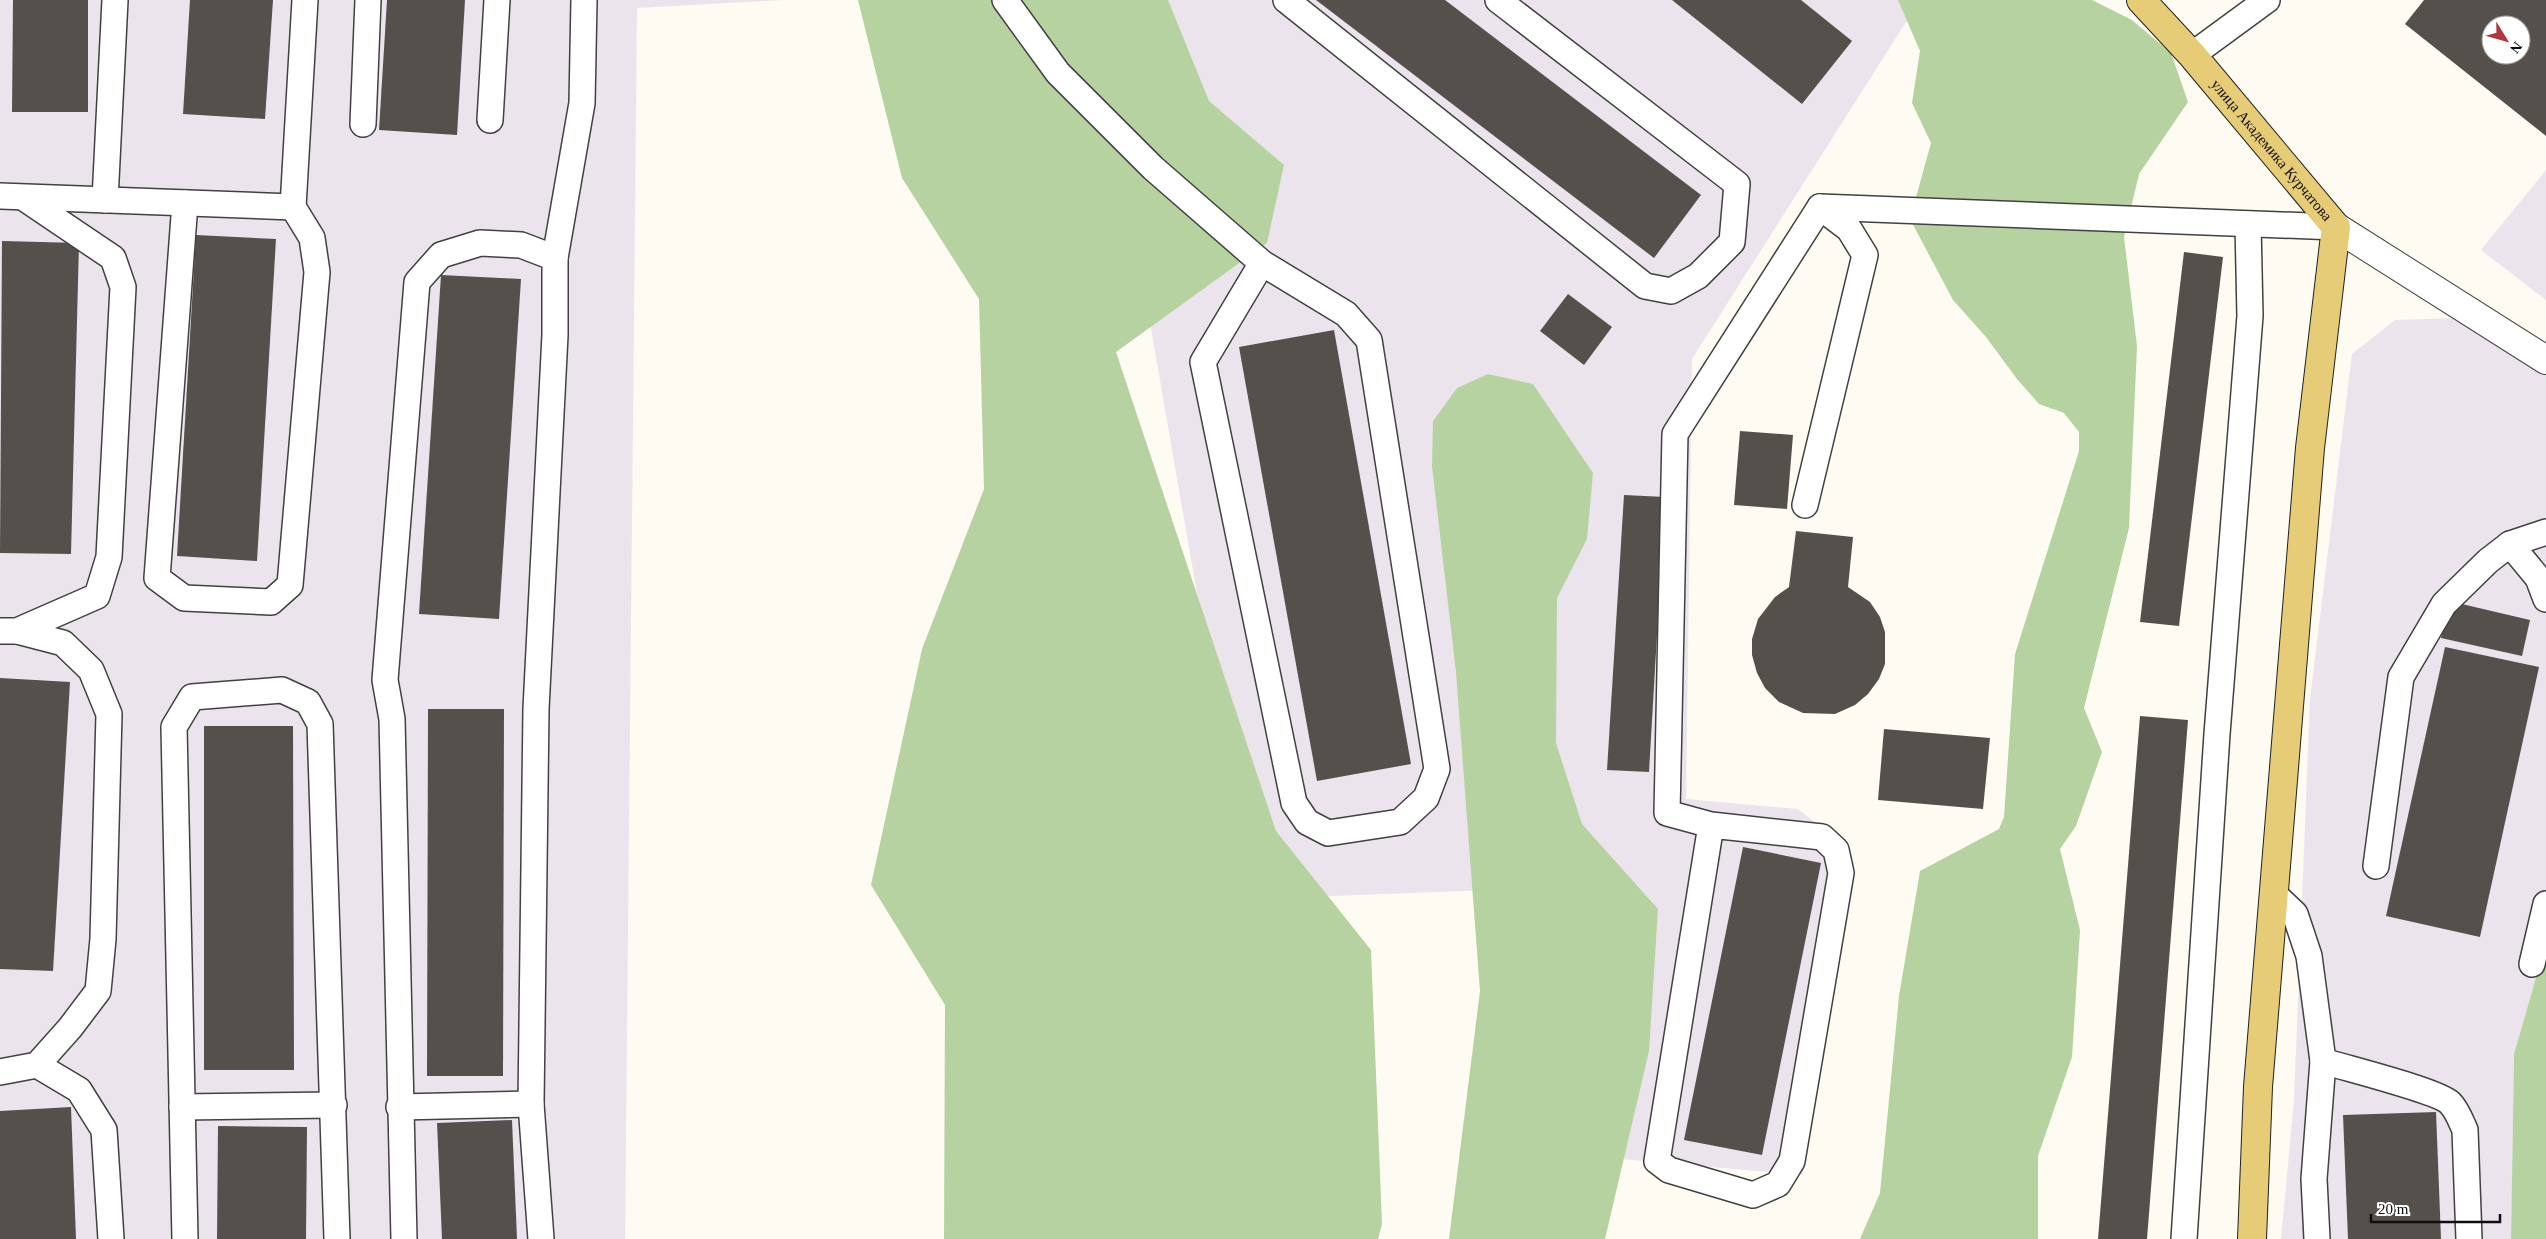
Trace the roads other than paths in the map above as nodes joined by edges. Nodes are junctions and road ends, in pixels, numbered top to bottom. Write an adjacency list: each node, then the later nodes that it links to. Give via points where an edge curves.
1 (114, 0): 16 (lane)
2 (305, 0): 18 (lane)
3 (368, 0): 13 (lane)
4 (497, 0): 12 (lane)
5 (584, 0): 22 (lane, via 582,103)
6 (1005, 0): 23 (lane, via 1058,73 1153,168)
7 (1286, 0): 8 (lane, via 1645,286 1671,291 1698,276 1732,242 1737,184)
8 (1498, 0)
9 (2141, 0): 11 (main road, улица Академика Курчатова)
10 (2267, 0): 11 (lane)
11 (2192, 55): 21 (main road, улица Академика Курчатова)
12 (490, 120)
13 (363, 124)
14 (0, 196): 15 (lane)
15 (24, 198): 16 (lane); 29 (lane, via 113,258 123,287 109,557 97,596)
16 (105, 200): 17 (lane)
17 (185, 203): 18 (lane); 18 (lane, via 157,578 184,598 271,602 290,585 317,272 312,238)
18 (294, 207)
19 (1820, 207): 20 (lane); 25 (lane, via 1849,229 1866,255); 30 (lane, via 1675,434 1667,812)
20 (2248, 224): 21 (lane); 47 (lane, via 2250,316 2217,734)
21 (2336, 227): 24 (street, улица Академика Курчатова); 32 (main road, via 2310,448)
22 (555, 258): 38 (lane, via 555,335 536,709); 41 (lane, via 520,245 480,243 441,255 417,282 385,680 392,719)
23 (1262, 263): 23 (lane, via 1346,314 1369,340 1437,769 1426,798 1400,822 1328,833 1307,822 1294,803 1203,362)
24 (2546, 360)
25 (1805, 505)
26 (2546, 532): 27 (lane)
27 (2510, 544): 28 (lane, via 2538,578); 31 (lane, via 2444,604 2401,677)
28 (2546, 599)
29 (8, 631): 36 (lane, via 63,643 91,670 109,714 103,940 98,991)
30 (1711, 825): 30 (lane, via 1822,837 1836,850 1842,873 1792,1161 1778,1184 1752,1195 1670,1170 1658,1161)
31 (2376, 866)
32 (2274, 894): 35 (lane, via 2295,914 2309,956); 48 (main road, via 2258,1087)
33 (2546, 904): 34 (lane)
34 (2532, 964)
35 (2323, 1061): 49 (lane, via 2314,1178); 50 (lane, via 2450,1102 2465,1130)
36 (37, 1065): 37 (lane); 42 (lane, via 79,1090 104,1130)
37 (0, 1072)
38 (531, 1104): 41 (lane); 46 (lane)
39 (334, 1105): 40 (lane); 40 (lane, via 320,724 308,702 282,690 192,697 174,727); 44 (lane)
40 (182, 1107): 43 (lane)
41 (400, 1107): 45 (lane)
42 (111, 1239)
43 (185, 1239)
44 (337, 1239)
45 (404, 1239)
46 (541, 1239)
47 (2184, 1239)
48 (2252, 1239)
49 (2317, 1239)
50 (2470, 1239)

